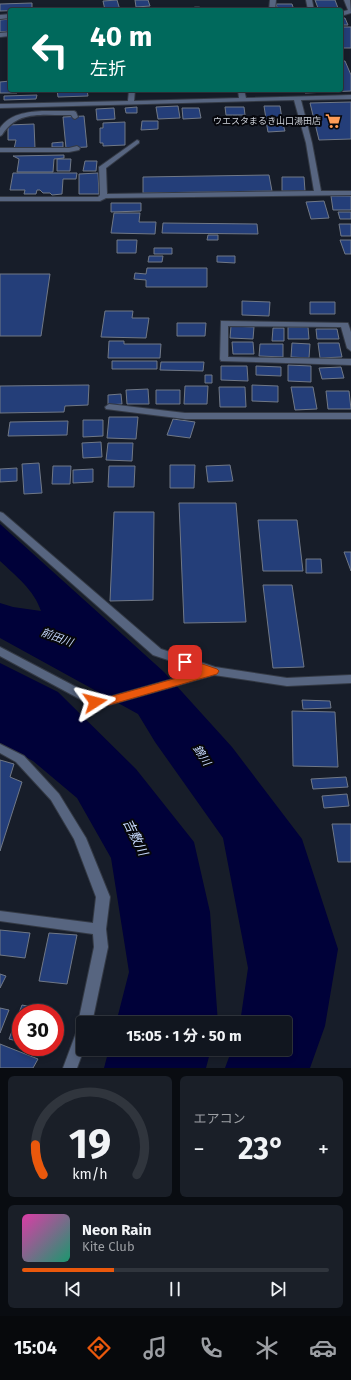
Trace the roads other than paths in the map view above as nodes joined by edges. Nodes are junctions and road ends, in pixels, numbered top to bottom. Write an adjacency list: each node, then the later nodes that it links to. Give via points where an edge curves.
1 (348, 0): 2 (street)
2 (350, 8): 3 (street, via 351,11)
3 (343, 13)
4 (132, 92): 10 (street)
5 (242, 92): 9 (street)
6 (291, 92): 8 (street)
7 (351, 97): 8 (street)
8 (294, 99): 9 (street); 17 (street, via 309,142)
9 (244, 100): 10 (street)
10 (131, 103): 11 (street)
11 (0, 106)
12 (75, 117): 13 (street, via 74,113 24,115 13,118)
13 (0, 134)
14 (137, 142): 19 (street, via 102,167)
15 (77, 148): 16 (street)
16 (0, 150)
17 (318, 193): 18 (street); 19 (street)
18 (351, 193)
19 (104, 196): 20 (street)
20 (0, 200)
21 (351, 348): 22 (street, via 345,325 224,323 224,359)
22 (351, 362)
23 (110, 408): 24 (street, via 185,416)
24 (351, 416)
25 (0, 514): 27 (street, via 157,652)
26 (0, 651): 27 (street, via 95,702 109,701)
27 (214, 671): 28 (street, via 287,682)
28 (351, 679)
29 (0, 748): 31 (street, via 20,759 55,797 80,838 103,897)
30 (0, 916): 31 (street)
31 (99, 929): 32 (street, via 102,947)
32 (87, 1016)
33 (76, 1050): 34 (street)
34 (70, 1068)

